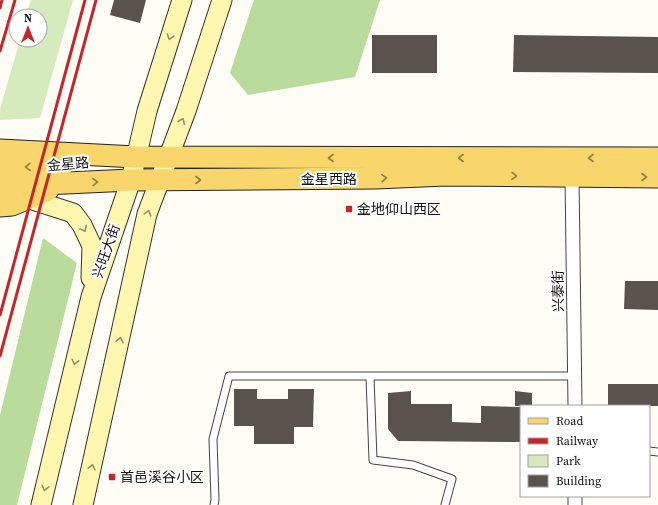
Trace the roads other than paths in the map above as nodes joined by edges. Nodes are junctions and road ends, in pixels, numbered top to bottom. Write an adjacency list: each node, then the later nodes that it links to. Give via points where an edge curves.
1 (182, 0): 4 (main road, 兴旺大街, one-way to 4, via 147,111)
2 (222, 0): 5 (main road, 兴旺大街, one-way to 2, via 186,111)
3 (0, 150): 4 (main road)
4 (136, 157): 5 (main road, 金星西路); 7 (main road, 金星路, one-way to 7); 10 (main road, 兴旺大街)
5 (168, 157): 6 (main road, 金星西路, one-way to 5); 11 (main road, 兴旺大街)
6 (658, 158)
7 (0, 169)
8 (572, 176): 9 (main road, 金星西路, one-way to 9); 11 (main road, 金星西路, one-way to 8, via 446,175); 18 (street, 兴泰街)
9 (658, 177)
10 (131, 180): 11 (main road, 金星西路); 12 (main road, 金星西路, one-way to 10); 17 (main road, 兴旺大街)
11 (159, 180): 22 (main road, 兴旺大街, one-way to 11, via 147,214)
12 (66, 183): 13 (main road, 金星西路); 15 (main road)
13 (0, 186)
14 (0, 193): 15 (main road)
15 (28, 197): 16 (main road, via 12,205); 17 (main road, one-way to 17, via 73,213 82,225 92,246)
16 (0, 206)
17 (91, 297): 21 (main road, 兴旺大街, one-way to 21)
18 (575, 376): 19 (lane); 20 (street, 兴泰街)
19 (370, 377): 23 (lane, via 229,376 213,439); 24 (lane, via 373,460 413,465 452,478)
20 (575, 405)
21 (41, 505)
22 (83, 505)
23 (214, 505)
24 (445, 505)

